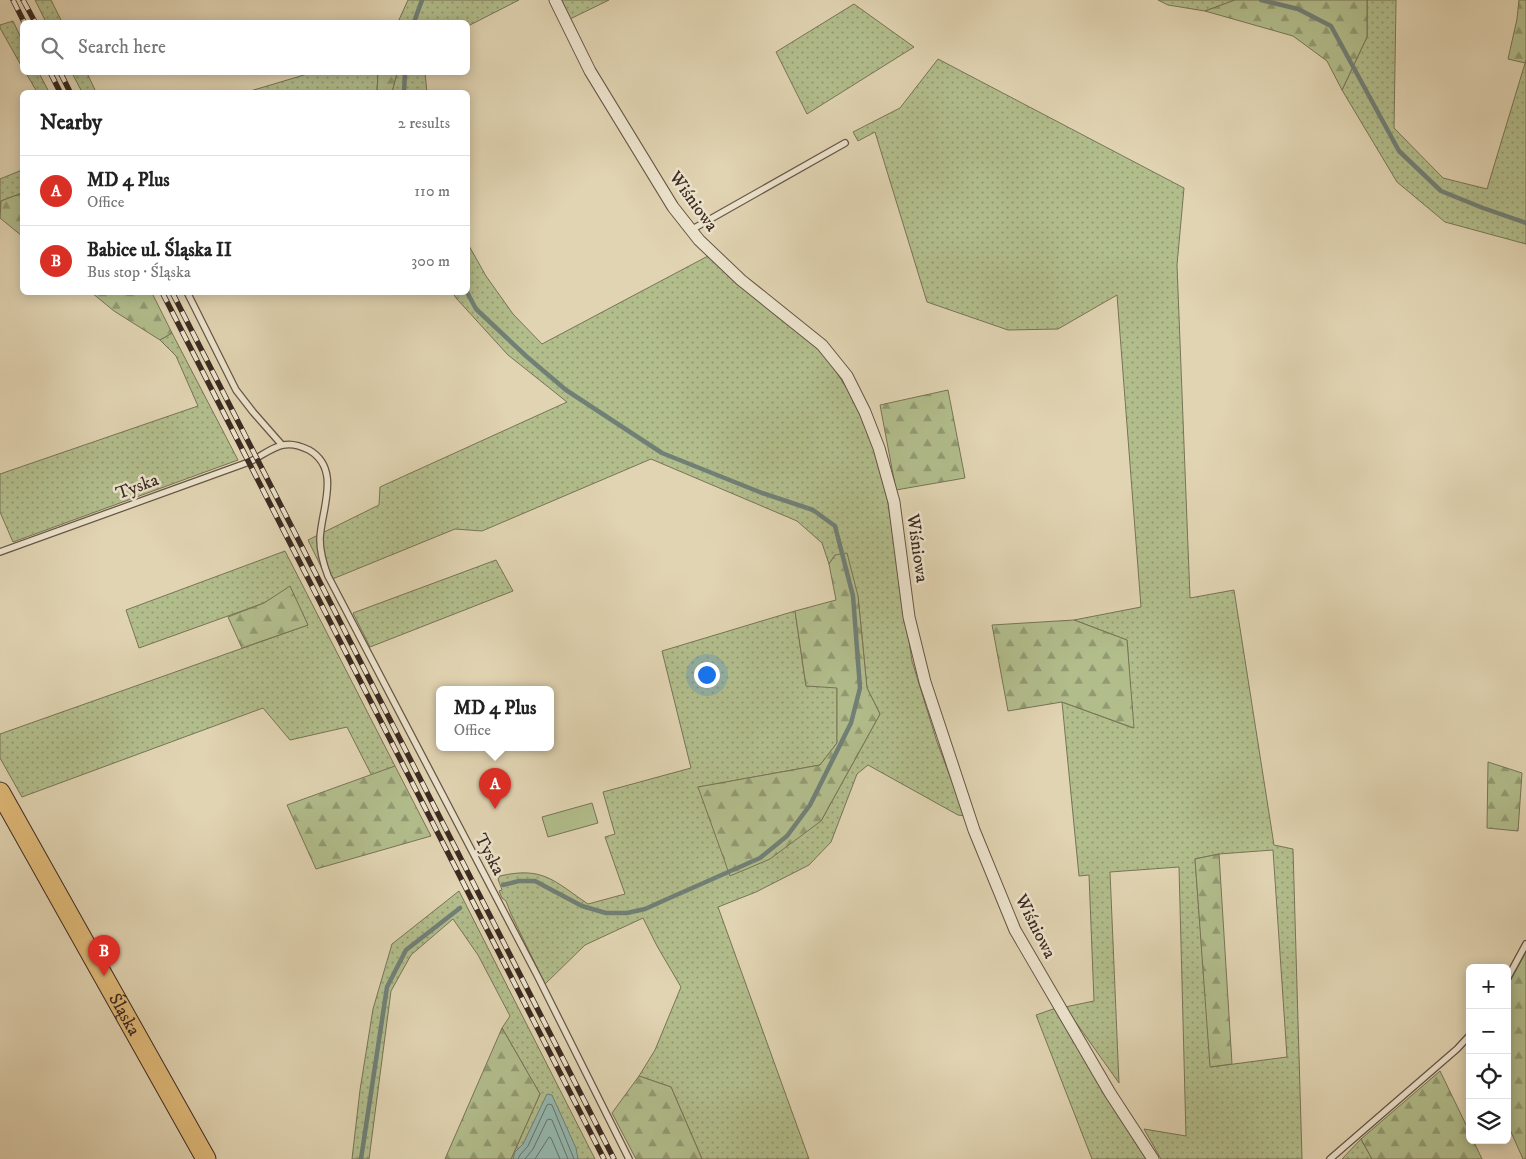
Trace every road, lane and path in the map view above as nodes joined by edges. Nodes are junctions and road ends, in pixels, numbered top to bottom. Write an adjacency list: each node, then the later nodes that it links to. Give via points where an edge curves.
1 (555, 0): 3 (street, Wiśniowa, via 590,71 673,207)
2 (845, 143): 3 (lane)
3 (691, 230): 13 (street, Wiśniowa, via 741,280 822,344 847,376 865,412 894,502 909,617 925,682 974,830 1015,930 1110,1093)
4 (188, 295): 5 (lane, via 236,390)
5 (282, 445): 6 (lane, Tyska, via 249,462); 12 (lane, Tyska, via 299,445 324,465 328,487 320,540 321,557 328,576 538,977)
6 (0, 552)
7 (0, 792): 11 (main road, Śląska)
8 (1526, 944): 9 (lane)
9 (1511, 972)
10 (1466, 1039): 14 (lane)
11 (206, 1159)
12 (629, 1159)
13 (1153, 1159)
14 (1330, 1159)

